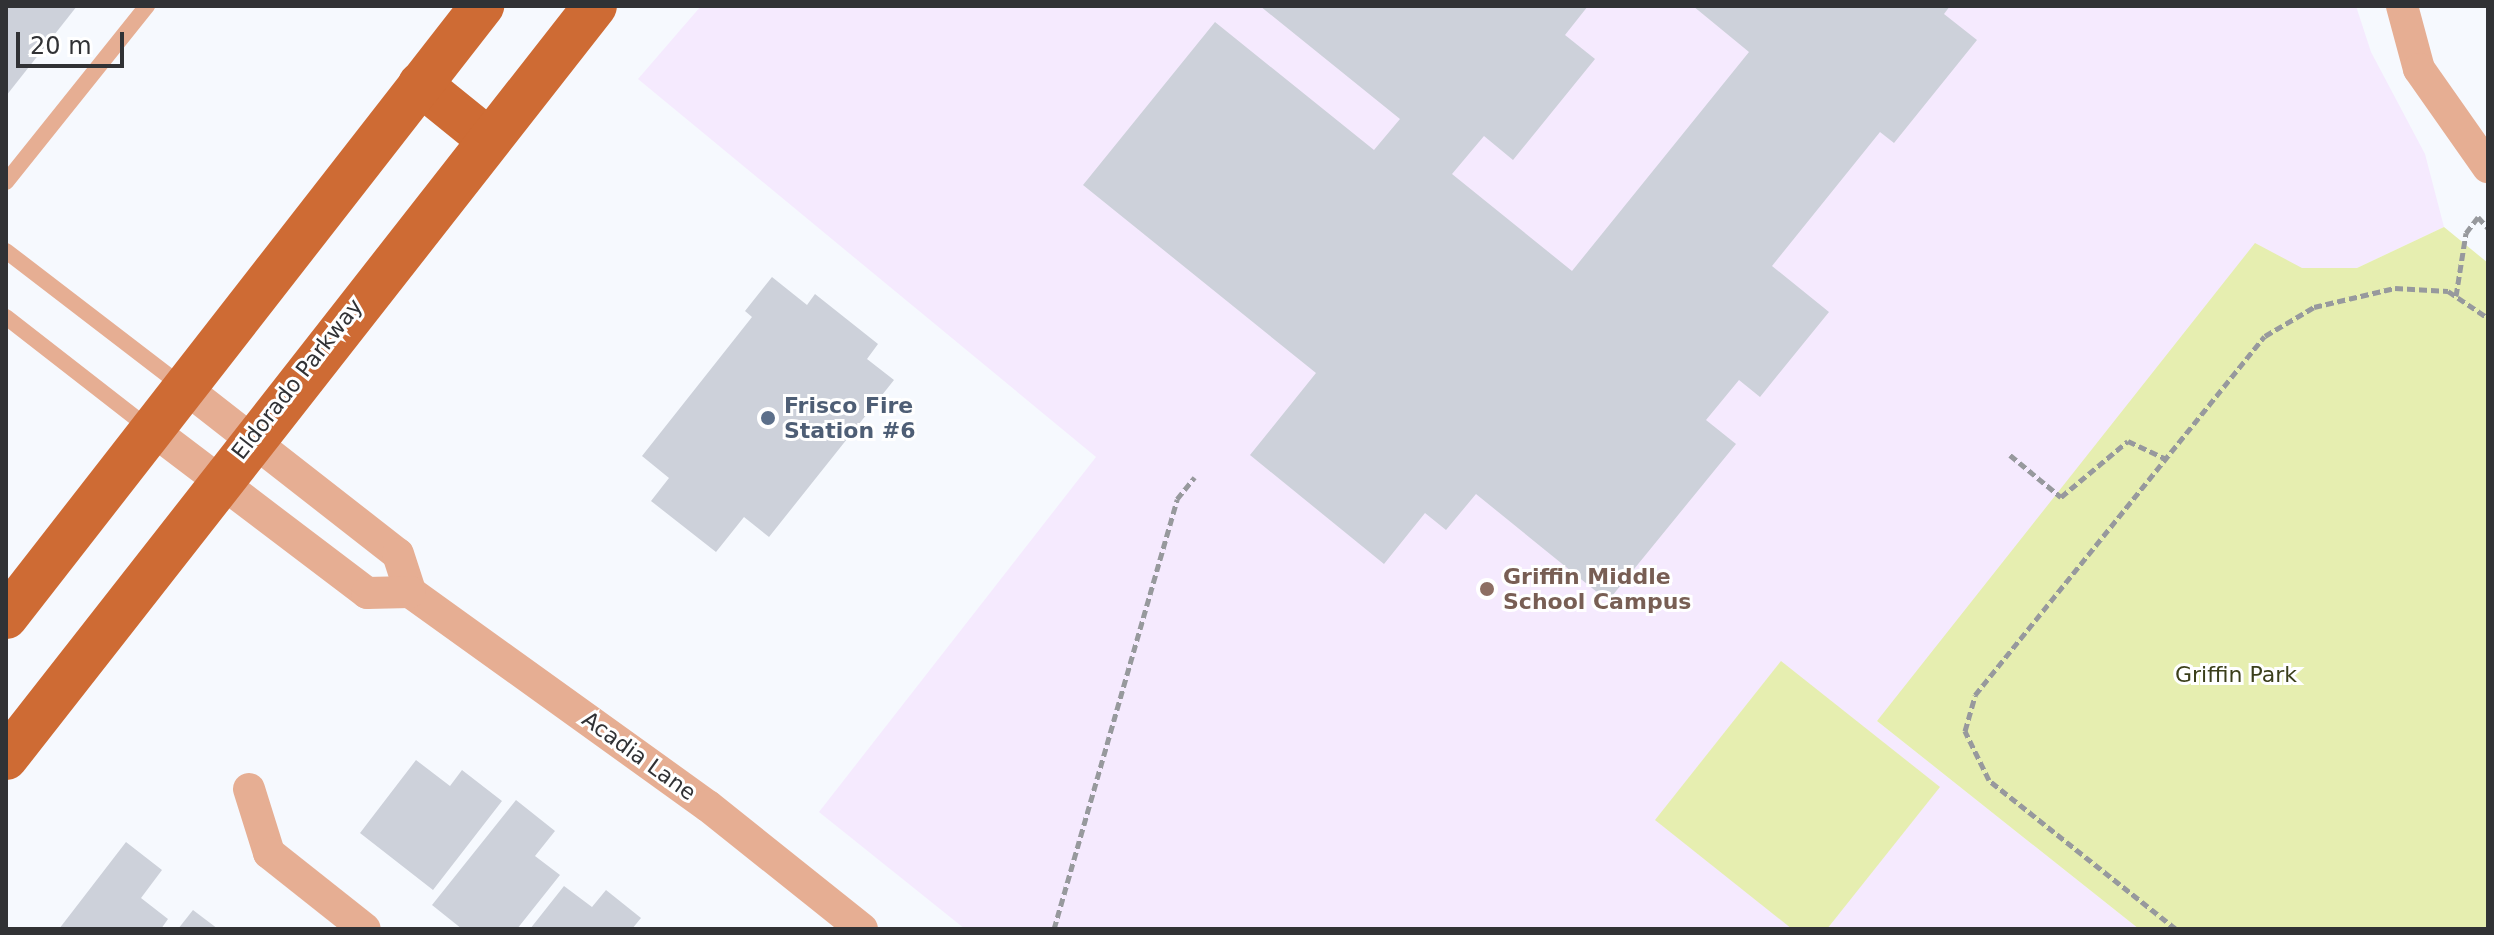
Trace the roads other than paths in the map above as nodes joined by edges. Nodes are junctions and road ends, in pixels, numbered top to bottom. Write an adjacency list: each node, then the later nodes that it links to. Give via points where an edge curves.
1 (147, 6): 8 (lane)
2 (482, 6): 5 (main road)
3 (595, 6): 6 (main road, Eldorado Parkway)
4 (2402, 6): 7 (street, via 2419,69)
5 (420, 84): 6 (main road); 11 (main road)
6 (488, 139): 13 (main road, Eldorado Parkway)
7 (2488, 167)
8 (6, 182)
9 (6, 251): 11 (lane)
10 (6, 317): 12 (lane)
11 (184, 387): 12 (main road); 13 (street)
12 (151, 429): 14 (street); 16 (main road)
13 (250, 438): 14 (main road, Eldorado Parkway); 15 (street, via 398,554)
14 (219, 478): 15 (street, via 367,593); 17 (main road, Eldorado Parkway)
15 (410, 592): 20 (street, Acadia Lane, via 708,806)
16 (6, 617)
17 (6, 758)
18 (249, 789): 19 (street, via 269,853)
19 (365, 929)
20 (862, 929)

